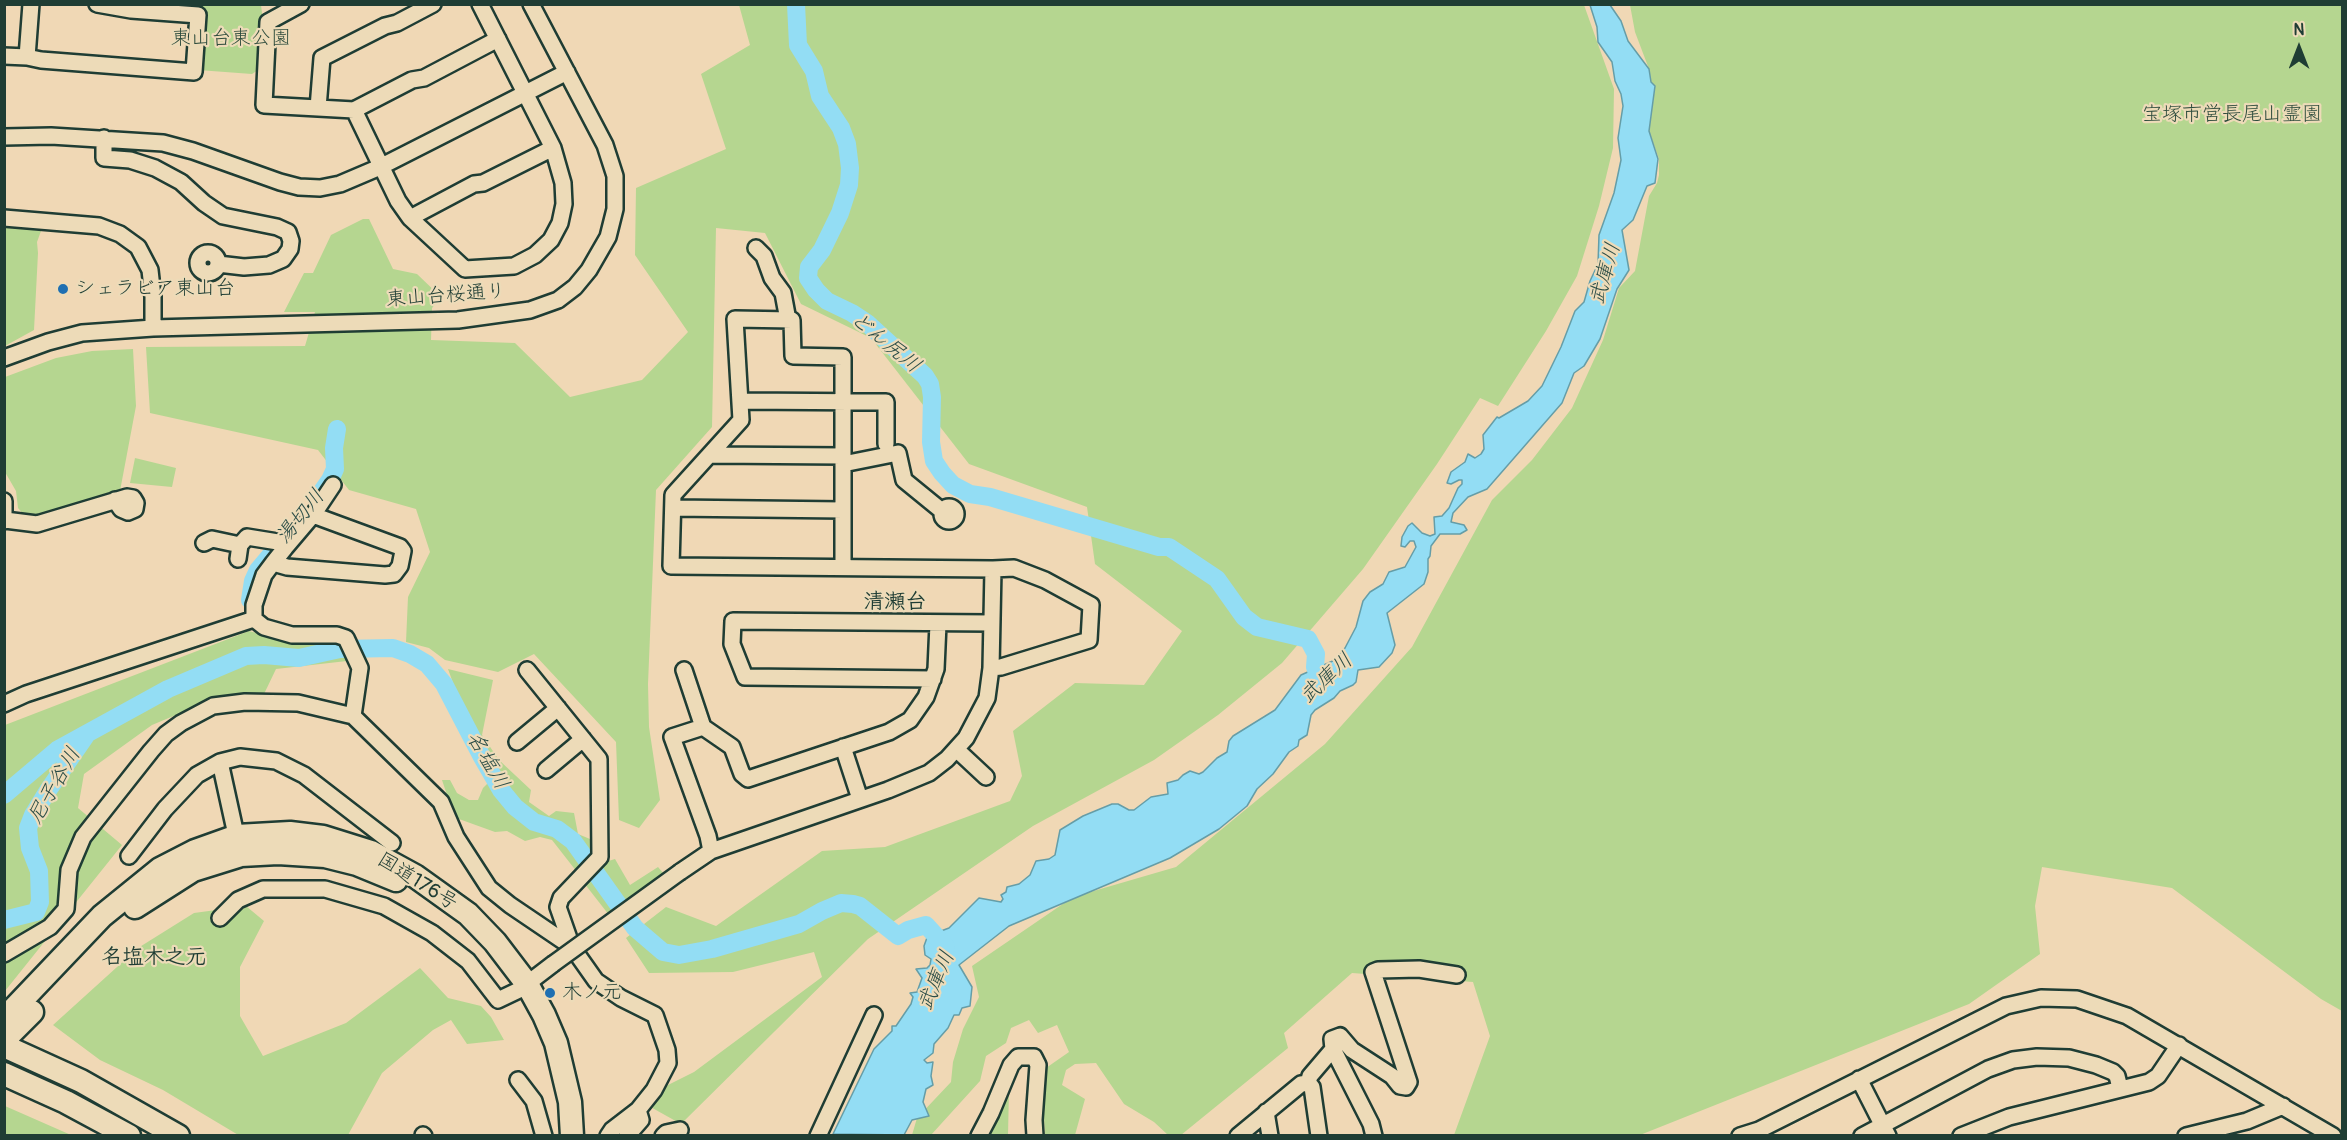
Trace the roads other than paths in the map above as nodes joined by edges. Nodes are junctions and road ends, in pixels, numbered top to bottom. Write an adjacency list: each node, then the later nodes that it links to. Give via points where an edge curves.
1 (31, 4): 9 (street)
2 (97, 4): 9 (street, via 198,15 194,72)
3 (301, 4): 12 (street, via 268,22 264,105)
4 (433, 4): 12 (street, via 322,58)
5 (480, 4): 7 (street)
6 (531, 4): 10 (street, 東山台桜通り)
7 (498, 39): 11 (street); 13 (street)
8 (4, 56): 9 (street)
9 (27, 57)
10 (567, 72): 11 (street); 23 (street, 東山台桜通り, via 605,145 615,176 615,209 608,237 589,270 558,300 530,310 458,320)
11 (526, 92): 16 (street); 17 (street)
12 (318, 108): 13 (street)
13 (354, 111): 17 (street)
14 (4, 137): 15 (street)
15 (104, 138): 17 (street, via 163,143 299,187 340,184); 21 (street, via 104,158 130,160 155,168 181,182 223,216 288,232 290,249 283,259 269,265 244,267)
16 (554, 148): 19 (street); 19 (street, via 563,183 560,223 551,240 535,255 514,266 465,269)
17 (380, 167): 19 (street)
18 (4, 218): 23 (street, via 99,226 138,247 150,270)
19 (410, 218)
20 (756, 248): 22 (street, via 783,293)
21 (218, 264)
22 (788, 320): 25 (street, via 735,319); 26 (street, via 792,320 793,356 843,357)
23 (153, 328): 24 (street, 東山台桜通り, via 82,333)
24 (4, 358)
25 (740, 402): 26 (street); 28 (street, via 741,420)
26 (843, 402): 27 (street, via 886,402); 29 (street)
27 (886, 444)
28 (711, 454): 29 (street); 33 (street, via 673,495)
29 (843, 460): 34 (street); 35 (street, via 898,453 904,480)
30 (333, 485): 36 (street)
31 (4, 501): 37 (street)
32 (116, 501): 37 (street, via 37,524)
33 (673, 508): 34 (street); 41 (street, via 671,566)
34 (843, 510): 41 (street)
35 (942, 511)
36 (313, 515): 39 (street); 40 (street, via 400,547 400,566 394,574 385,575)
37 (5, 521)
38 (204, 543): 39 (street, via 212,539 239,552 246,537 278,542)
39 (285, 548): 40 (street)
40 (273, 563): 43 (street, via 264,575 254,605)
41 (843, 567): 42 (street)
42 (993, 569): 44 (street); 46 (street, via 1014,568 1091,605 1089,640)
43 (254, 619): 50 (street); 52 (street, via 264,627 291,635 346,638 360,668)
44 (991, 623): 45 (street); 46 (street)
45 (938, 624): 49 (street); 49 (street, via 734,621 732,644 745,676)
46 (991, 668): 57 (street, via 987,698)
47 (527, 670): 51 (street)
48 (684, 670): 53 (street)
49 (933, 679): 56 (street, via 910,720 889,732)
50 (4, 704)
51 (558, 708): 54 (street); 55 (street)
52 (353, 716): 67 (street, via 441,802 456,837 489,888); 68 (street, via 298,703 245,702 213,706 181,723 151,751 83,837 69,870 66,909 50,927)
53 (703, 727): 56 (street, via 732,747 742,774 748,779); 64 (street, via 672,737)
54 (583, 740): 59 (street); 67 (street, via 599,759 600,857 561,898 558,907)
55 (517, 742)
56 (843, 747): 61 (street)
57 (956, 749): 60 (street); 61 (street, via 928,773)
58 (220, 762): 62 (street, via 240,757 276,761 304,775); 63 (street); 65 (street, via 197,775)
59 (546, 770)
60 (986, 777)
61 (860, 799): 64 (street)
62 (392, 843)
63 (239, 845): 70 (highway, 国道176号, via 357,864 419,891 454,916); 72 (highway, 国道176号, via 195,851 152,876 102,916); 73 (highway, 国道176号, via 142,902 111,927)
64 (711, 851): 70 (street, bridge)
65 (129, 856)
66 (220, 918): 70 (street, via 238,900 263,889 325,889 384,906 432,933 468,961 498,1000)
67 (572, 947): 83 (street, via 596,981 655,1015 658,1022 668,1063)
68 (4, 954)
69 (1456, 975): 75 (street, via 1419,969 1372,972 1409,1082 1406,1087 1352,1050 1340,1036 1332,1040)
70 (523, 987): 92 (highway, 国道176号, via 550,1058)
71 (874, 1016): 96 (street)
72 (4, 1019)
73 (4, 1040)
74 (2179, 1045): 78 (street, via 2103,1006 2077,999 2041,998 2006,1006); 81 (street, via 2158,1076 2149,1082); 82 (street)
75 (1333, 1049): 80 (street); 101 (street)
76 (14, 1050): 90 (highway, via 81,1081)
77 (7, 1075): 89 (highway)
78 (1859, 1079): 87 (street); 102 (street, via 1760,1130)
79 (518, 1080): 91 (street, via 534,1101)
80 (1308, 1083): 84 (street); 100 (street, via 1312,1087)
81 (2120, 1088): 87 (street, via 2114,1072 2096,1065 2069,1058 2013,1060 1988,1069); 104 (street, via 2009,1117)
82 (2283, 1106): 85 (street); 106 (street)
83 (638, 1110): 93 (street); 94 (street, via 641,1120)
84 (1266, 1112): 98 (street); 99 (street)
85 (2248, 1128): 105 (street)
86 (680, 1130): 95 (street)
87 (1885, 1130): 103 (street)
88 (981, 1133): 97 (street, via 1011,1065 1018,1057 1034,1057 1038,1065)
89 (129, 1136)
90 (178, 1136)
91 (544, 1136)
92 (572, 1136)
93 (608, 1136)
94 (627, 1136)
95 (663, 1136)
96 (818, 1136)
97 (1035, 1136)
98 (1238, 1136)
99 (1270, 1136)
100 (1319, 1136)
101 (1374, 1136)
102 (1740, 1136)
103 (1862, 1136)
104 (1961, 1136)
105 (2186, 1136)
106 (2333, 1136)

